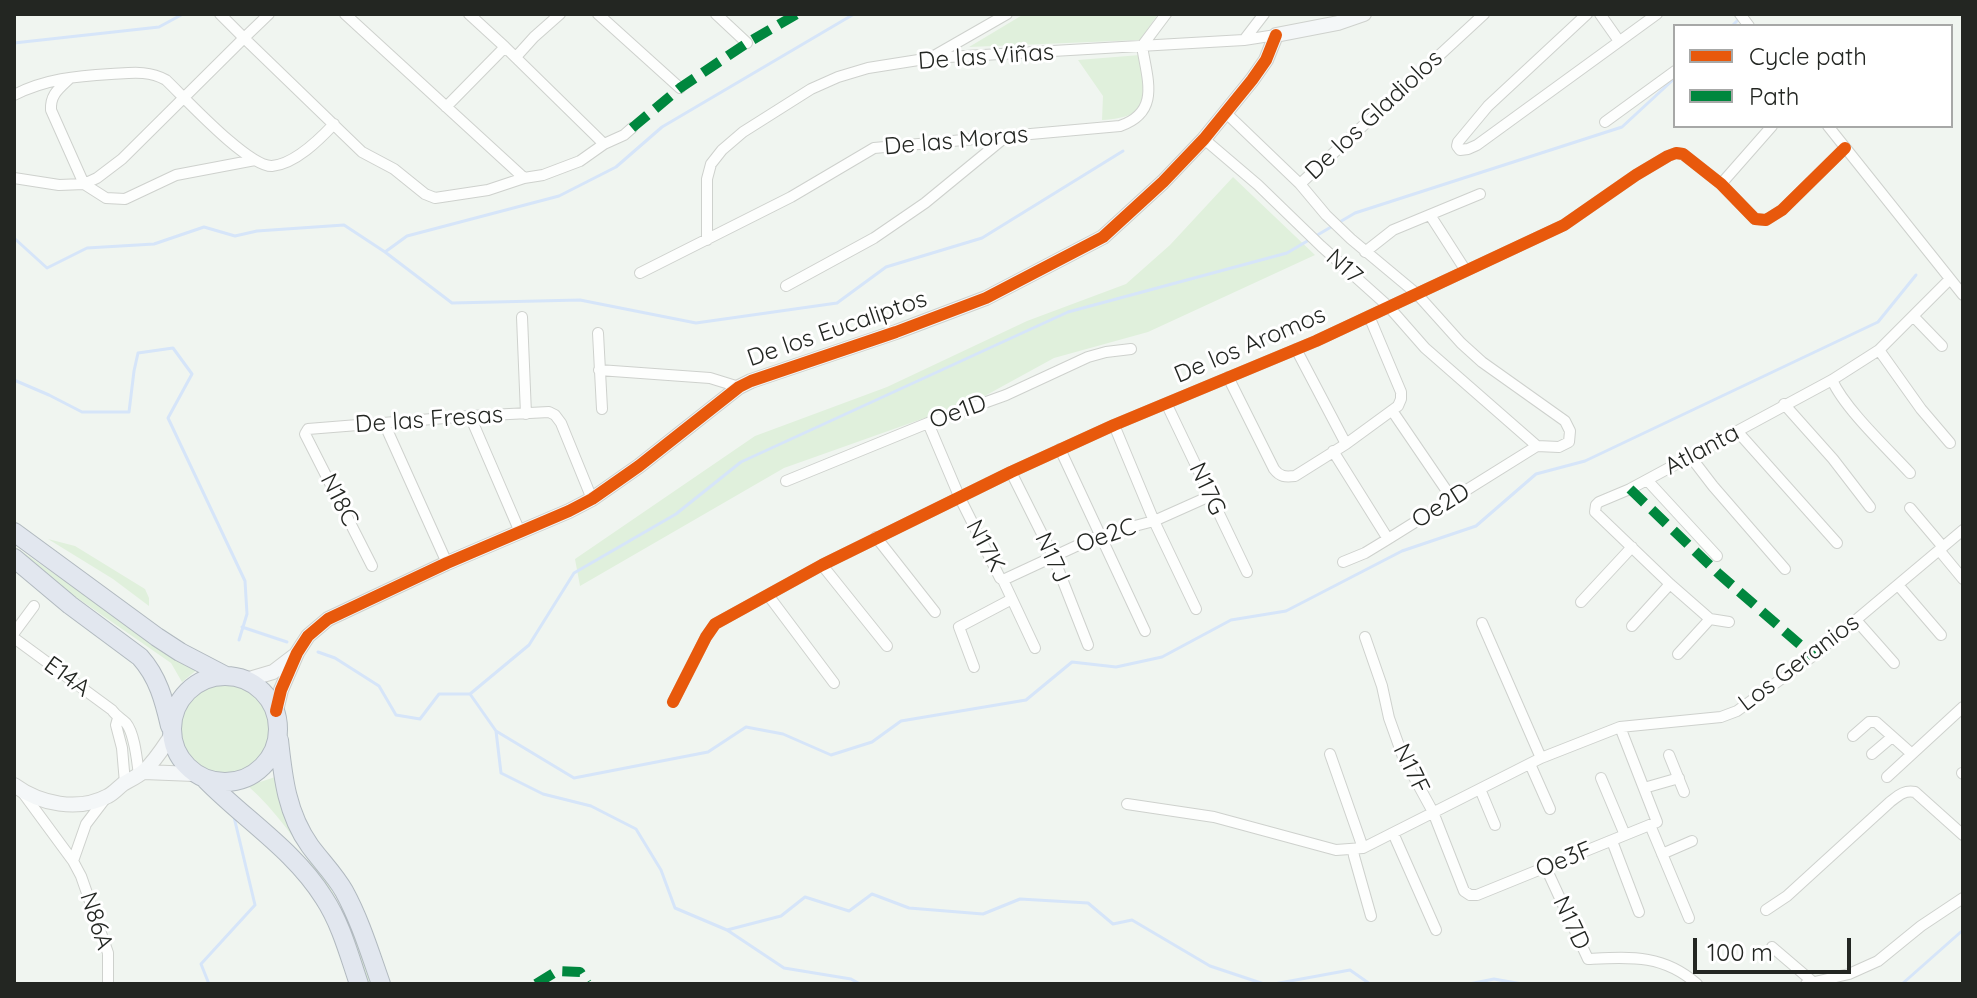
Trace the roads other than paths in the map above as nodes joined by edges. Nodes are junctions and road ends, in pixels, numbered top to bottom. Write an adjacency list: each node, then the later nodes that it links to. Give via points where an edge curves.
1 (220, 14): 17 (street)
2 (269, 14): 17 (street)
3 (345, 14): 30 (street)
4 (469, 14): 22 (street)
5 (560, 14): 23 (street)
6 (598, 14): 27 (street)
7 (716, 14): 20 (street)
8 (1007, 14): 24 (street)
9 (1166, 14): 21 (street)
10 (1264, 14): 18 (street)
11 (1484, 14): 45 (street, De los Gladiolos)
12 (1587, 14): 19 (street, via 1488,106 1458,142 1460,150 1477,145)
13 (1600, 14): 19 (street)
14 (1657, 14): 19 (street)
15 (1362, 15): 16 (street, De las Viñas)
16 (1276, 35): 18 (street, De las Viñas); 31 (street, De los Eucaliptos, via 1266,60)
17 (244, 38): 29 (street); 33 (street)
18 (1244, 40): 21 (street, De las Viñas)
19 (1619, 41)
20 (747, 43)
21 (1142, 46): 24 (street, De las Viñas); 37 (street, De las Moras, via 1150,94 1132,122)
22 (505, 47): 23 (street); 30 (street)
23 (516, 57): 39 (street)
24 (931, 58): 49 (street, De las Viñas, via 838,77 743,132 711,164)
25 (1673, 72): 32 (street)
26 (71, 77): 28 (street); 29 (street, via 149,73); 44 (street, via 50,104)
27 (680, 88)
28 (14, 95)
29 (184, 97): 41 (street); 44 (street, via 115,165)
30 (446, 107): 43 (street)
31 (1225, 112): 38 (street, De los Eucaliptos); 45 (street)
32 (1605, 122)
33 (334, 124): 41 (street, via 292,159 269,166); 43 (street, via 362,152 435,198)
34 (632, 128): 39 (street)
35 (1770, 128): 46 (street)
36 (1830, 128): 40 (street)
37 (1005, 137): 49 (street, De las Moras, via 874,148); 54 (street, via 887,229)
38 (1204, 139): 57 (street, N17); 69 (street, De los Eucaliptos, via 1103,237 999,292)
39 (604, 144): 43 (street, via 580,161)
40 (1845, 148): 46 (street, De los Aromos, via 1766,220 1755,219); 53 (street)
41 (255, 160): 44 (street, via 176,175 125,199 106,198)
42 (14, 178): 44 (street)
43 (524, 178)
44 (84, 184)
45 (1300, 184): 50 (street)
46 (1721, 184): 51 (street, De los Aromos, via 1676,153 1564,225)
47 (1480, 194): 48 (street)
48 (1430, 215): 50 (street, via 1393,230); 51 (street)
49 (707, 240): 52 (street, De las Moras)
50 (1365, 252): 55 (street)
51 (1466, 271): 55 (street, De los Aromos)
52 (640, 273)
53 (1949, 280): 56 (street); 59 (street, Atlanta)
54 (786, 286)
55 (1417, 294): 57 (street, De los Aromos); 83 (street, via 1482,362 1565,421 1570,431 1566,445)
56 (1963, 295)
57 (1389, 307): 58 (street, De los Aromos); 83 (street, N17, via 1425,348)
58 (1369, 316): 64 (street, De los Aromos); 73 (street, via 1401,392)
59 (1913, 316): 62 (street); 65 (street, Atlanta)
60 (522, 317): 74 (street)
61 (598, 333): 66 (street)
62 (1942, 346)
63 (1131, 349): 77 (street, Oe1D, via 1088,357)
64 (1296, 349): 67 (street, De los Aromos); 82 (street)
65 (1879, 350): 68 (street, Atlanta); 81 (street)
66 (599, 370): 69 (street, via 710,378); 72 (street)
67 (1228, 377): 71 (street, De los Aromos); 85 (street, via 1278,474 1295,476)
68 (1832, 380): 70 (street, Atlanta); 88 (street)
69 (739, 387): 93 (street, De los Eucaliptos)
70 (1784, 404): 79 (street, Atlanta); 95 (street)
71 (1167, 405): 78 (street, De los Aromos); 92 (street, N17G)
72 (602, 409)
73 (1393, 412): 82 (street); 94 (street)
74 (526, 414): 75 (street, De las Fresas); 93 (street, De las Fresas, via 555,415)
75 (470, 416): 76 (street, De las Fresas); 100 (street)
76 (384, 423): 80 (street, De las Fresas, via 308,429); 111 (street)
77 (928, 423): 90 (street, Oe1D); 91 (street, N17K)
78 (1114, 425): 84 (street, De los Aromos); 97 (street)
79 (1737, 431): 86 (street, Atlanta); 104 (street)
80 (305, 434): 113 (street, N18C)
81 (1950, 443)
82 (1346, 444): 85 (street)
83 (1537, 446): 94 (street, Oe2D)
84 (1060, 449): 87 (street, De los Aromos); 101 (street)
85 (1333, 451): 103 (street)
86 (1690, 456): 89 (street, Atlanta); 114 (street)
87 (1011, 472): 91 (street, De los Aromos); 107 (street, N17J)
88 (1910, 473)
89 (1647, 480): 105 (street, Atlanta, via 1594,509); 108 (street)
90 (786, 481)
91 (959, 496): 102 (street, De los Aromos); 117 (street, N17K)
92 (1210, 496): 97 (street, Oe2C); 115 (street, N17G)
93 (592, 499): 100 (street, De los Eucaliptos)
94 (1453, 500): 103 (street, Oe2D)
95 (1870, 507)
96 (1910, 508): 106 (street)
97 (1154, 521): 101 (street, Oe2C); 124 (street)
98 (1963, 530): 106 (street, Los Geranios)
99 (14, 532): 142 (highway, via 157,637)
100 (520, 532): 111 (street, De los Eucaliptos)
101 (1100, 535): 107 (street, Oe2C); 131 (street)
102 (876, 537): 112 (street, De los Aromos); 125 (street)
103 (1388, 539): 110 (street, Oe2D)
104 (1837, 543)
105 (1632, 547): 118 (street, Atlanta); 122 (street)
106 (1941, 548): 116 (street); 119 (street, Los Geranios)
107 (1053, 556): 117 (street, Oe2C); 135 (street, N17J)
108 (1717, 556)
109 (14, 558): 150 (highway, via 149,667 163,694)
110 (1343, 562)
111 (447, 563): 138 (street, De los Eucaliptos, via 328,619)
112 (822, 565): 120 (street, De los Aromos); 136 (street)
113 (372, 566)
114 (1785, 569)
115 (1247, 572)
116 (1963, 579)
117 (1004, 580): 121 (street, N17K)
118 (1670, 584): 126 (street, Atlanta); 130 (street)
119 (1898, 585): 127 (street, Los Geranios); 132 (street)
120 (768, 595): 144 (street); 145 (street, De los Aromos, via 715,624)
121 (1012, 599): 137 (street, N17K); 141 (street, via 959,627)
122 (1581, 602)
123 (34, 606): 133 (street)
124 (1196, 609)
125 (935, 612)
126 (1710, 619): 128 (street); 139 (street)
127 (1856, 620): 140 (street); 149 (street, Los Geranios, via 1729,715)
128 (1729, 622)
129 (1482, 623): 158 (street)
130 (1632, 626)
131 (1145, 631)
132 (1941, 635)
133 (14, 636): 148 (street, E14A)
134 (1365, 637): 172 (street, N17F, via 1403,757)
135 (1088, 645)
136 (887, 646)
137 (1035, 648)
138 (297, 653): 143 (street, De los Eucaliptos, via 273,672); 147 (street, De los Eucaliptos)
139 (1678, 654)
140 (1894, 663)
141 (974, 667)
142 (226, 676): 143 (highway); 150 (highway, via 209,678 182,698)
143 (246, 680): 147 (highway, via 259,687)
144 (834, 683)
145 (673, 702)
146 (1963, 707): 156 (street)
147 (276, 711): 152 (highway)
148 (118, 718): 159 (street, E14A, via 131,733); 164 (street)
149 (1620, 727): 158 (street, Los Geranios); 166 (street)
150 (171, 734): 159 (street); 160 (highway, via 177,755)
151 (1853, 736): 153 (street, via 1873,721)
152 (278, 737): 160 (highway, via 274,752 252,776 221,783); 195 (highway, via 292,816 343,888)
153 (1892, 737): 155 (street); 156 (street)
154 (1330, 754): 180 (street)
155 (1872, 754)
156 (1912, 754): 161 (street)
157 (1669, 755): 163 (street)
158 (1536, 761): 167 (street, Los Geranios); 171 (street)
159 (141, 773): 160 (street); 164 (street)
160 (200, 777): 194 (highway, via 312,881 335,917)
161 (1887, 777)
162 (1601, 778): 176 (street)
163 (1679, 778): 166 (street); 168 (street)
164 (125, 783): 169 (street)
165 (17, 787): 169 (street, via 65,805); 182 (street, N86A)
166 (1644, 788): 173 (street)
167 (1480, 789): 172 (street, Los Geranios); 174 (street)
168 (1684, 792)
169 (107, 796): 182 (street, N86A, via 86,824)
170 (1127, 804): 180 (street, via 1214,817 1336,850)
171 (1550, 809)
172 (1433, 812): 175 (street, Los Geranios); 184 (street, N17F)
173 (1653, 823): 176 (street, Oe3F); 181 (street)
174 (1495, 825)
175 (1393, 833): 180 (street, Los Geranios); 190 (street)
176 (1625, 835): 178 (street, Oe3F)
177 (1963, 835): 186 (street, via 1915,792 1899,794)
178 (1612, 841): 183 (street, Oe3F); 187 (street)
179 (1692, 841): 181 (street)
180 (1358, 848): 188 (street, via 1357,867)
181 (1662, 854): 189 (street)
182 (73, 861): 193 (street, N86A, via 108,953)
183 (1546, 868): 184 (street, Oe3F); 196 (street, N17D, via 1588,959 1632,957 1664,963)
184 (1470, 895)
185 (1963, 898): 192 (street, via 1878,961)
186 (1766, 910)
187 (1639, 912)
188 (1371, 916)
189 (1689, 918)
190 (1436, 930)
191 (1772, 947): 192 (street)
192 (1810, 983)
193 (108, 984)
194 (359, 984)
195 (381, 984)
196 (1697, 984)

